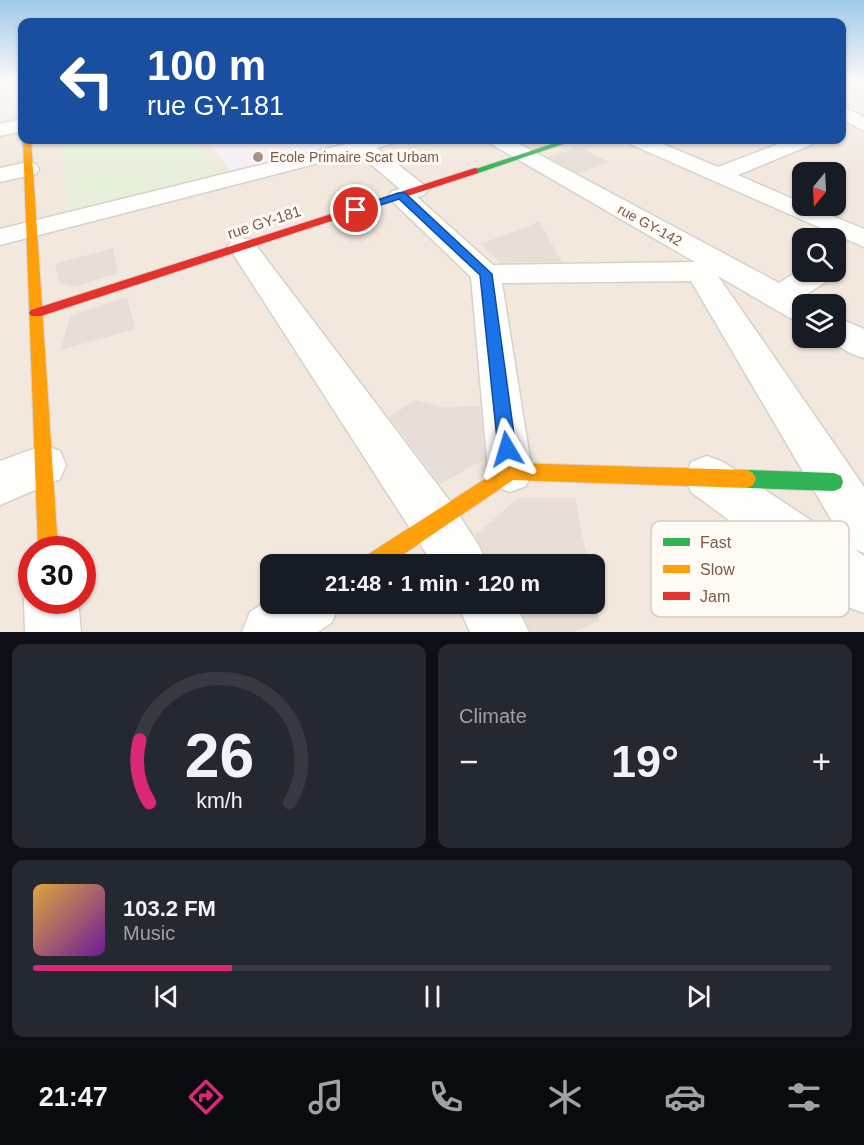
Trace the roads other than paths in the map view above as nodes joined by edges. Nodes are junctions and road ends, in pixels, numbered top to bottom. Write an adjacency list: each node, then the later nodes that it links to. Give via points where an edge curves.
1 (18, 126): 2 (street)
2 (0, 130)
3 (27, 144): 11 (street)
4 (369, 144): 15 (street)
5 (374, 144): 14 (street)
6 (506, 144): 10 (street, rue GY-142)
7 (558, 144): 10 (street, rue GY-181)
8 (646, 144): 12 (street)
9 (797, 144): 12 (street)
10 (525, 154): 14 (street, rue GY-181); 21 (street, rue GY-142)
11 (28, 169): 13 (street); 15 (street)
12 (719, 175): 17 (street)
13 (0, 176)
14 (409, 193): 19 (street, rue GY-181); 22 (street)
15 (32, 228): 16 (street); 25 (street)
16 (0, 237)
17 (864, 239)
18 (864, 244): 20 (street)
19 (242, 246): 25 (street, rue GY-181); 33 (street)
20 (846, 256)
21 (709, 267): 22 (street); 24 (street, rue GY-142); 31 (street)
22 (486, 274): 29 (street)
23 (811, 282): 24 (street)
24 (791, 304)
25 (36, 313): 28 (street)
26 (846, 335): 27 (street)
27 (864, 345)
28 (44, 465): 32 (street); 36 (street)
29 (510, 471): 30 (street); 33 (street)
30 (707, 477): 31 (street); 34 (street)
31 (834, 482): 35 (street)
32 (0, 483)
33 (435, 521): 37 (street); 38 (street)
34 (770, 521)
35 (864, 530)
36 (47, 536)
37 (386, 554)
38 (455, 554)
39 (849, 576): 40 (street)
40 (864, 587)
41 (52, 614): 44 (street)
42 (297, 614): 45 (street)
43 (490, 614): 46 (street)
44 (53, 632)
45 (270, 632)
46 (501, 632)

